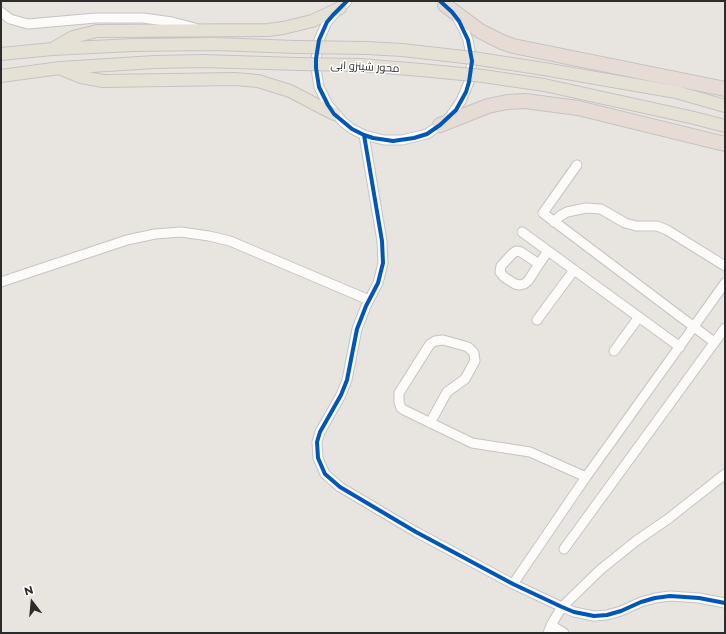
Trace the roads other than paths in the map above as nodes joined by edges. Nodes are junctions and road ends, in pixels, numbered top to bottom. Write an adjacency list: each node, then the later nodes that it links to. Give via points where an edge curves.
1 (345, 3): 4 (main road, via 312,21 283,28); 13 (street, via 333,15 323,31 316,59 317,78)
2 (442, 3): 9 (highway, via 480,31 513,46); 15 (street, via 456,16 464,30 472,60 469,82 462,101)
3 (1, 12): 4 (street, via 16,22 28,24 96,18 143,18 172,22)
4 (200, 30): 5 (main road, via 97,31 73,37)
5 (52, 49): 6 (main road, محور شينزو ابى); 10 (main road, محور شينزو ابى, bridge, via 181,44 367,48 487,60)
6 (1, 54)
7 (60, 68): 8 (main road, محور شينزو ابى); 13 (main road, via 81,77 103,81 258,81 290,90); 14 (main road, محور شينزو ابى, bridge, via 203,61 360,65 483,76 544,85)
8 (1, 76)
9 (725, 89)
10 (676, 92): 11 (main road); 12 (main road, محور شينزو ابى)
11 (725, 95)
12 (725, 106)
13 (334, 114): 18 (street)
14 (690, 117): 16 (main road, محور شينزو ابى); 17 (main road)
15 (440, 125): 18 (street, via 426,134 402,140 384,140); 19 (highway, via 488,106 525,101 578,108)
16 (725, 126)
17 (725, 134)
18 (364, 135): 29 (street, via 383,256 381,275)
19 (725, 144)
20 (578, 165): 21 (street, via 543,213)
21 (554, 222): 25 (street, via 568,212 586,208 601,209 630,225 652,225 667,230); 32 (street)
22 (522, 232): 23 (street)
23 (548, 251): 24 (street); 26 (street)
24 (539, 264)
25 (725, 266)
26 (574, 270): 30 (street); 31 (street)
27 (1, 282): 29 (street, via 127,240 181,232 230,241)
28 (725, 283): 32 (street)
29 (369, 300): 41 (street, via 355,337 347,380 341,396 320,432 317,453 322,468 330,479 347,491 416,532)
30 (639, 317): 35 (street); 36 (street)
31 (537, 320)
32 (695, 326): 34 (street); 35 (street)
33 (725, 328): 34 (street)
34 (714, 342): 40 (street)
35 (680, 346): 39 (street)
36 (614, 351)
37 (430, 423): 37 (street, via 447,392 466,377 475,358 470,348 443,340 432,342 401,390 398,399 401,408); 39 (street, via 472,443 537,455)
38 (725, 474): 43 (street, via 610,561)
39 (586, 477): 41 (street)
40 (564, 549)
41 (513, 584): 43 (street)
42 (725, 603): 43 (street, via 699,598 662,597 600,616)
43 (562, 608): 44 (street)
44 (550, 629): 45 (street)
45 (564, 633)

